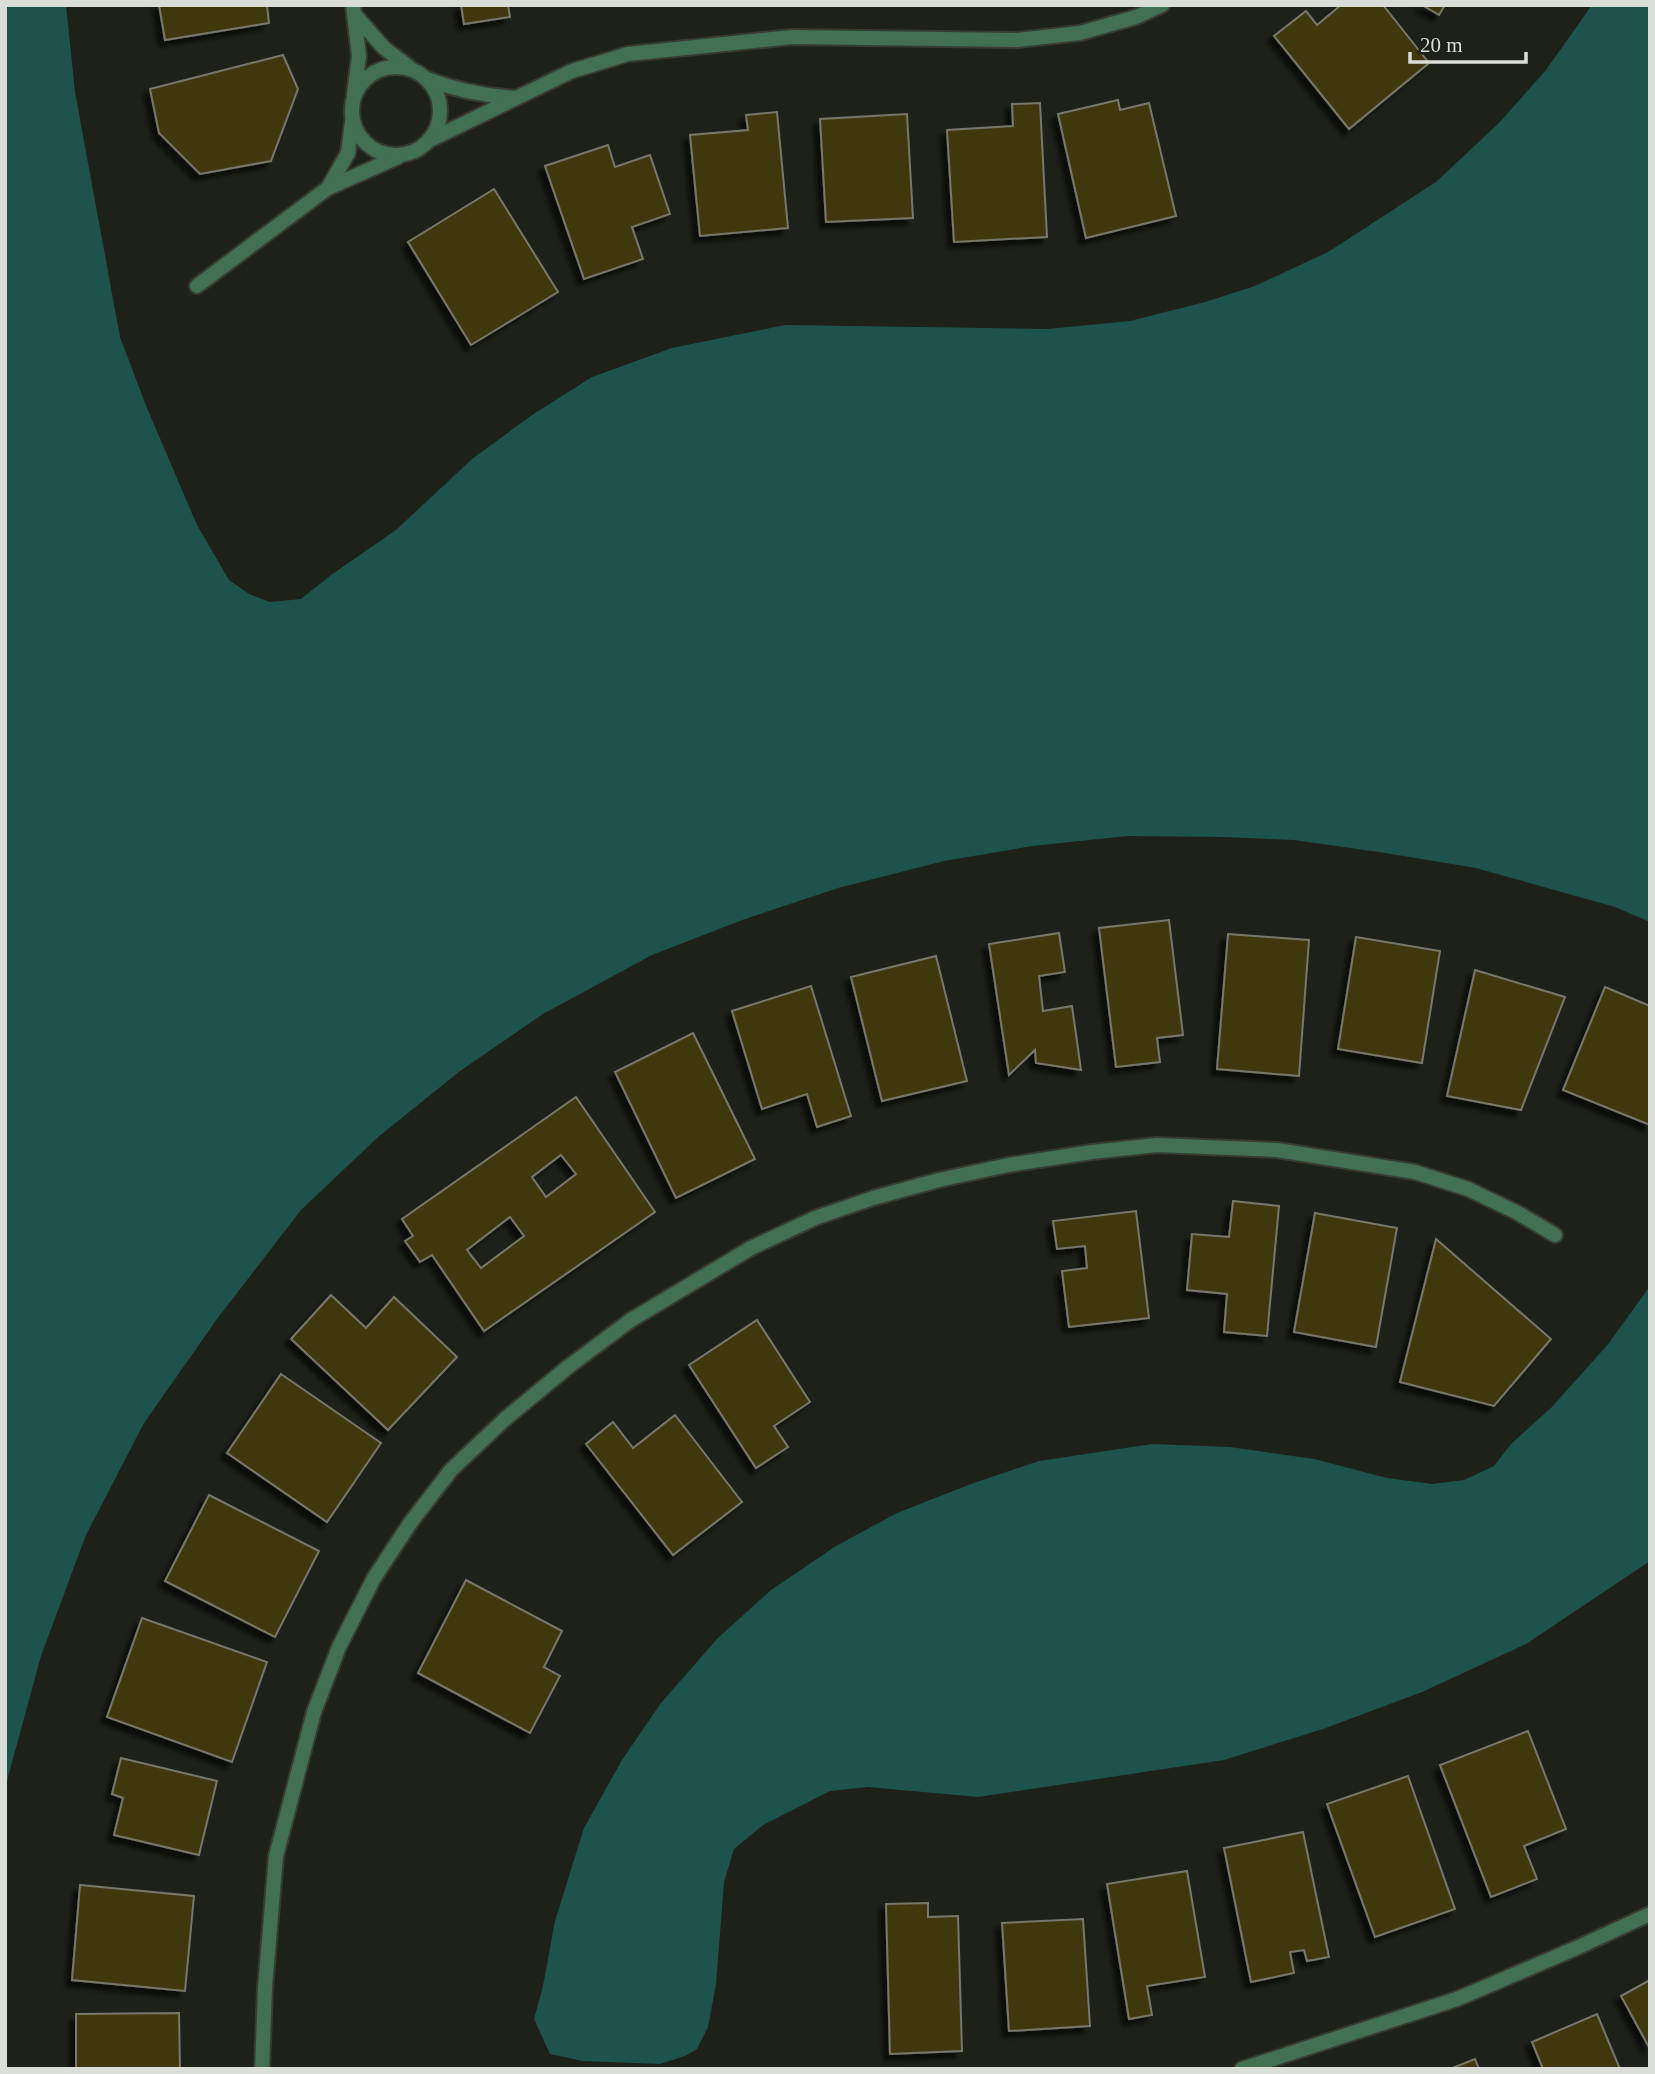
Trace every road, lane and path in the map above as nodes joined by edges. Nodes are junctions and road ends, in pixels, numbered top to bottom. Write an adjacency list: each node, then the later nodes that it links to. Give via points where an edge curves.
1 (1162, 5): 6 (street, via 1080,33 1017,40 792,37 628,54 572,71)
2 (354, 10): 3 (street, via 384,48); 5 (street, via 359,56)
3 (413, 70): 4 (street); 5 (street, via 384,68 360,85)
4 (426, 79): 6 (street, via 485,96); 8 (street, via 439,102)
5 (354, 98): 7 (street)
6 (517, 98): 8 (street)
7 (352, 115): 9 (street, via 363,141 374,150); 10 (street, via 348,153)
8 (432, 139): 9 (street)
9 (401, 156): 10 (street)
10 (328, 188): 11 (street)
11 (197, 286)
12 (1555, 1234): 14 (street, via 1468,1189 1415,1172 1277,1150 1157,1145 1008,1165 873,1198 751,1248 631,1320 505,1419 451,1470 374,1578 339,1647 314,1712 276,1856)
13 (1650, 1914): 15 (street, via 1457,1999)
14 (262, 2069)
15 (1241, 2069)

